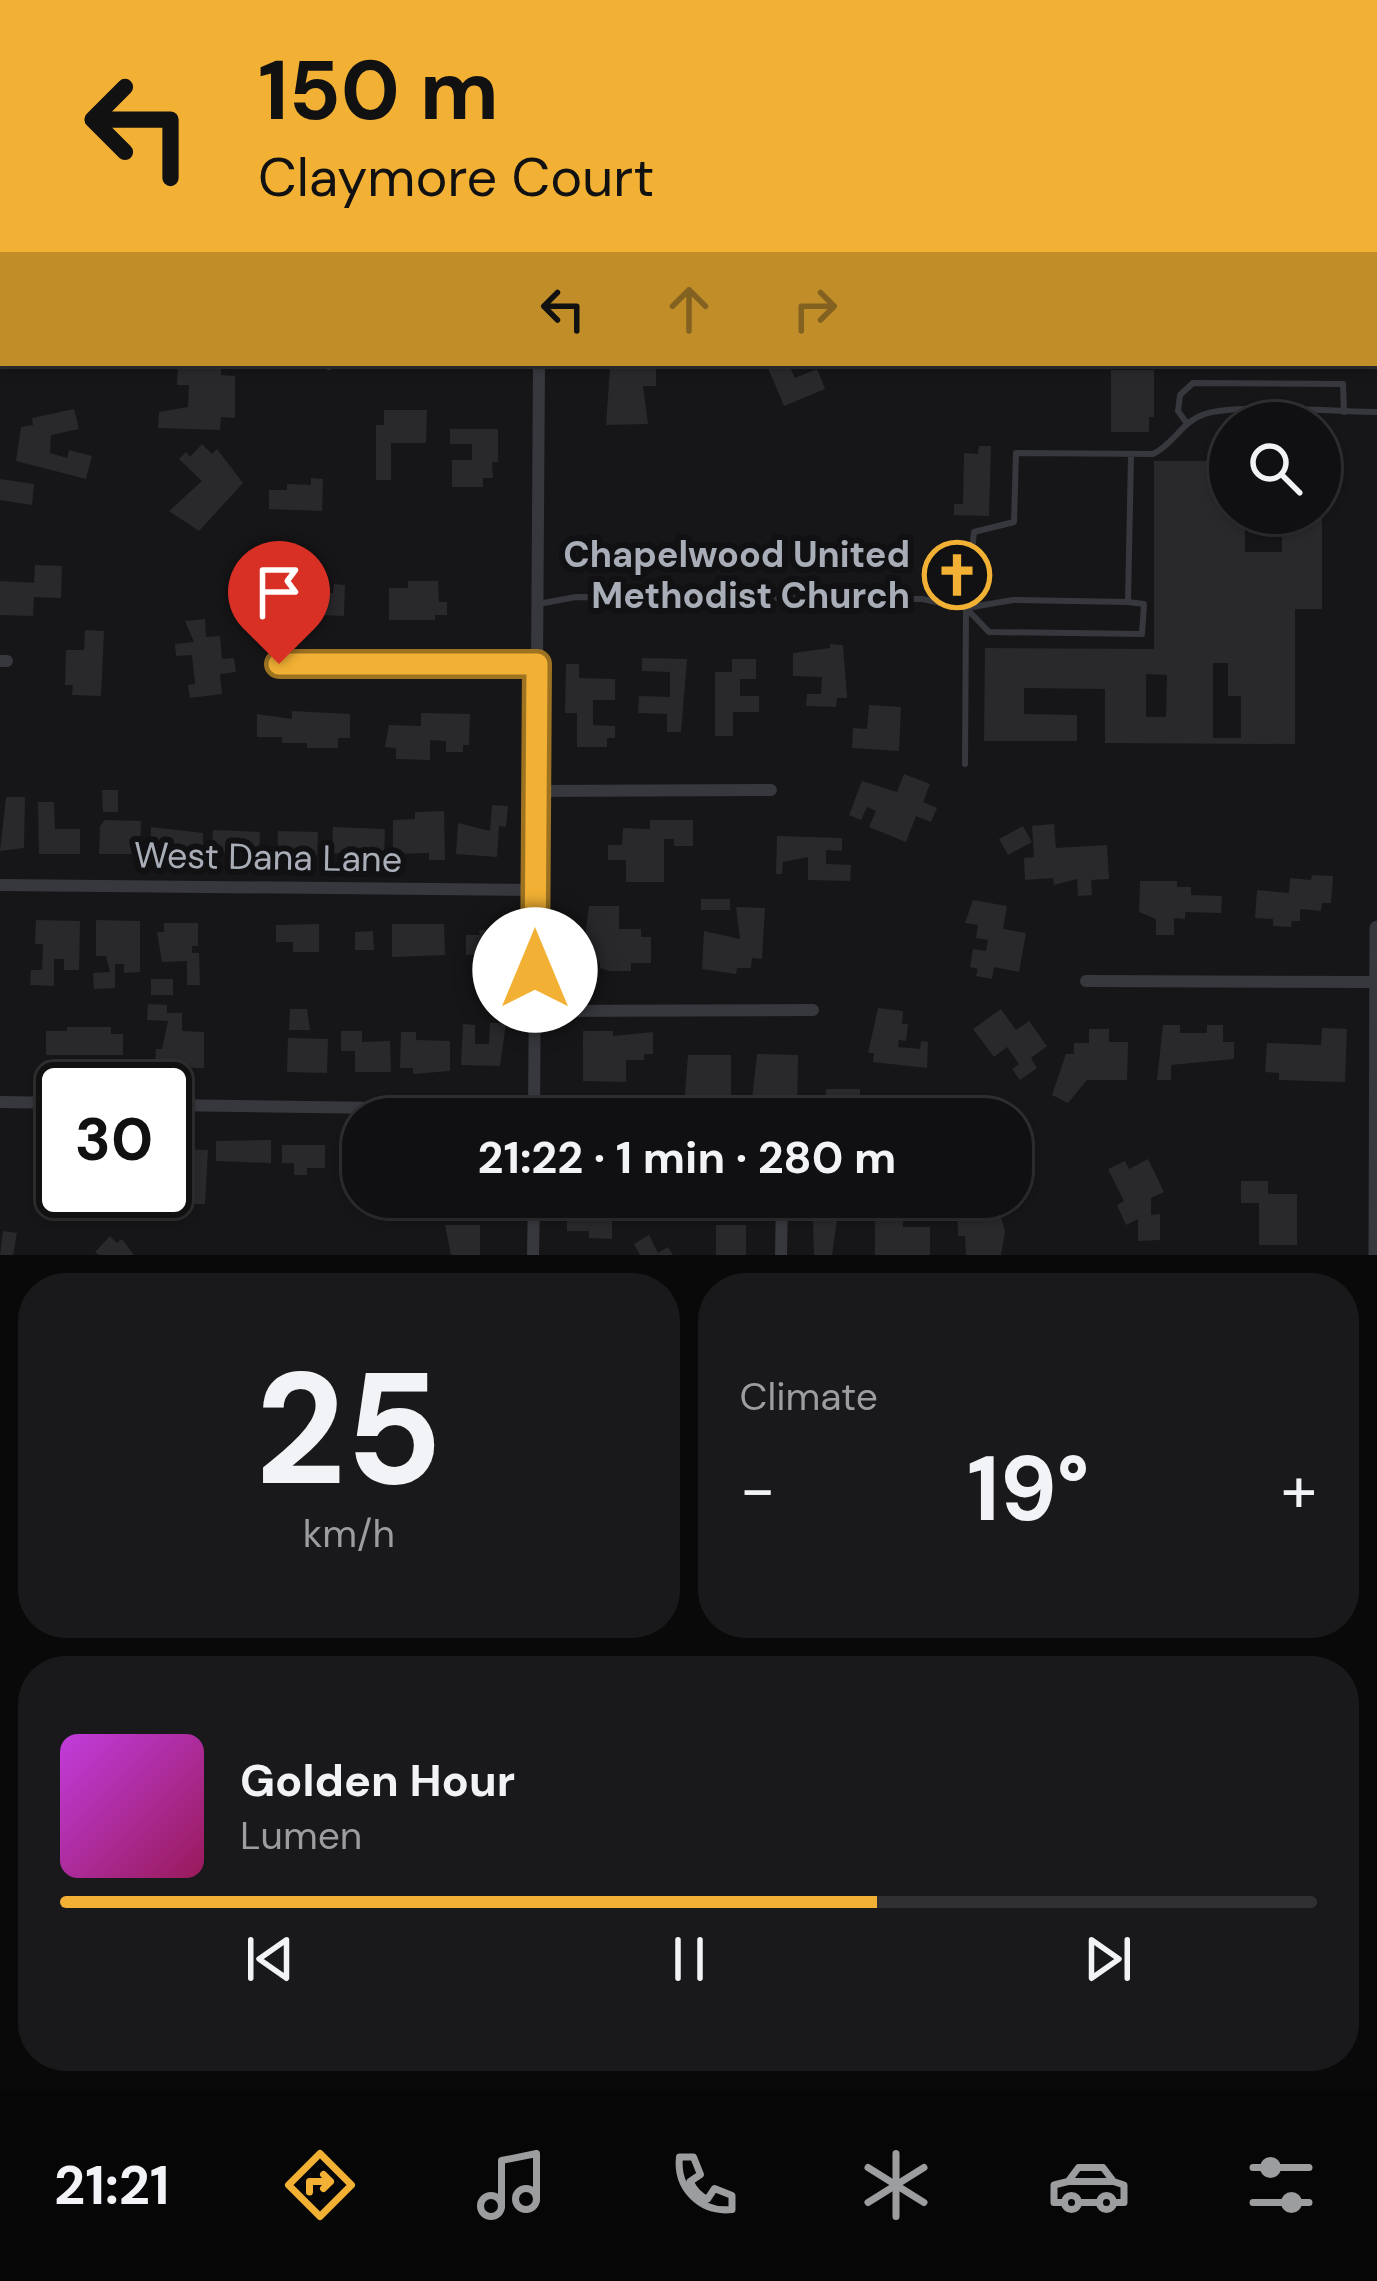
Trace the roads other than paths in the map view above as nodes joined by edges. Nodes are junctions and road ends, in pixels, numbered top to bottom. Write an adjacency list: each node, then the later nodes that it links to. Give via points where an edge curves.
1 (539, 366): 7 (street)
2 (1344, 412): 3 (lane); 4 (lane, via 1219,412); 4 (lane, via 1343,384 1193,383 1180,395 1178,411)
3 (1377, 412)
4 (1188, 423): 5 (lane, via 1168,447)
5 (1131, 455): 6 (lane); 8 (lane, via 1016,453 1014,522 974,532)
6 (1128, 602): 8 (lane, via 1013,599); 8 (lane, via 1144,604 1142,634 989,632)
7 (537, 604): 8 (lane, via 577,597 899,598); 10 (street)
8 (966, 608): 11 (lane)
9 (279, 664): 10 (street)
10 (537, 664): 13 (street)
11 (965, 764)
12 (771, 790): 13 (street)
13 (536, 791): 15 (street)
14 (0, 885): 15 (street, West Dana Lane)
15 (536, 890): 20 (street)
16 (1377, 928): 18 (street)
17 (1086, 981): 18 (street)
18 (1376, 982): 30 (street)
19 (813, 1010): 20 (street)
20 (535, 1011): 21 (street)
21 (534, 1098)
22 (0, 1102): 23 (street)
23 (36, 1103)
24 (192, 1106): 25 (street)
25 (342, 1109)
26 (534, 1218): 28 (street)
27 (782, 1218): 29 (street)
28 (533, 1255)
29 (781, 1255)
30 (1376, 1255)

